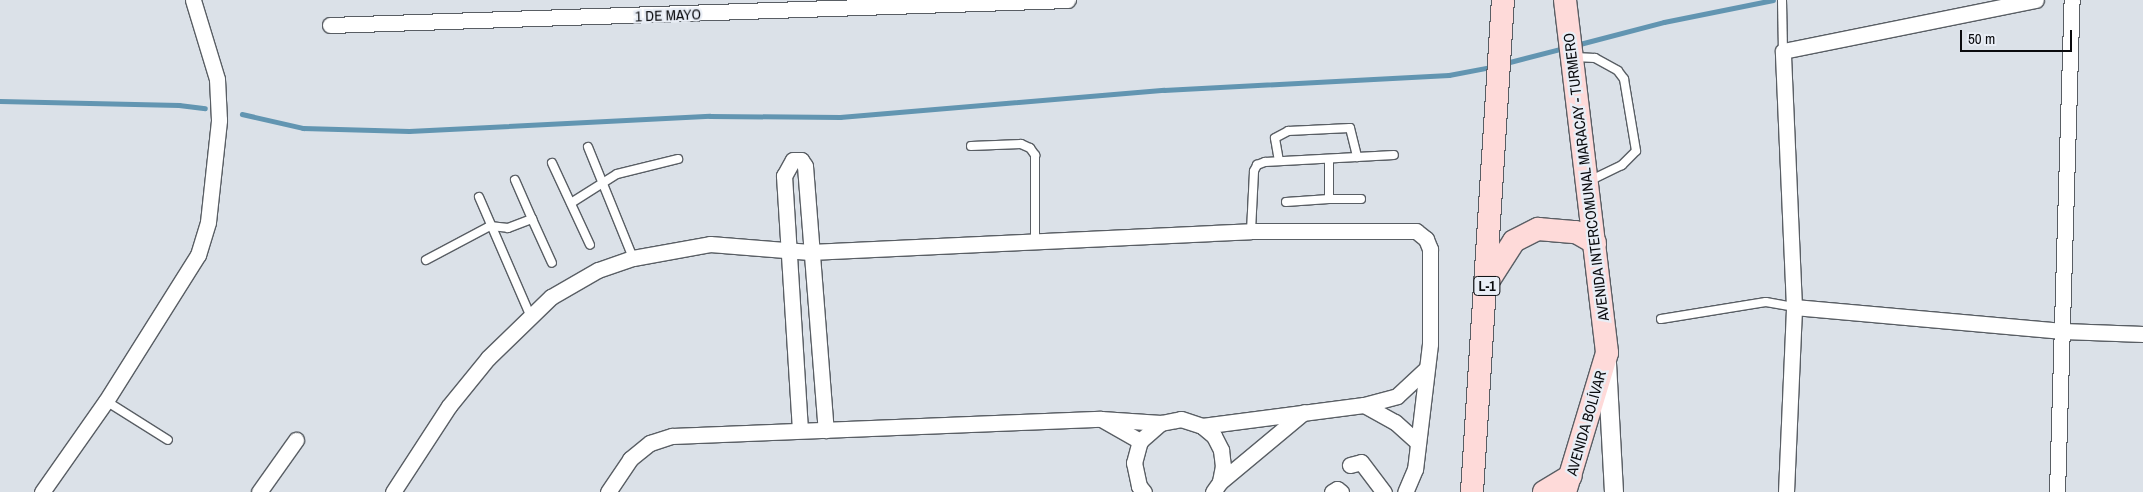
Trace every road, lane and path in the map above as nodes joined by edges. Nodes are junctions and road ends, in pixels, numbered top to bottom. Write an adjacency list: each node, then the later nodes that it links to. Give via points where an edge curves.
1 (194, 0): 46 (street, via 217,80 219,120 208,222 198,254)
2 (1503, 0): 38 (main road, L-1)
3 (1782, 0): 9 (lane)
4 (2036, 0): 9 (street)
5 (2072, 0): 42 (street)
6 (1067, 1): 8 (street, 1 DE MAYO)
7 (1566, 11): 10 (main road, AVENIDA INTERCOMUNAL MARACAY - TURMERO)
8 (330, 25)
9 (1783, 51): 39 (street)
10 (1571, 54): 20 (main road, AVENIDA INTERCOMUNAL MARACAY - TURMERO); 20 (lane, via 1596,58 1618,71 1624,79 1636,150 1622,165)
11 (971, 146): 30 (lane, via 1021,144 1035,155)
12 (588, 147): 21 (lane)
13 (1394, 155): 14 (lane)
14 (1357, 157): 16 (lane); 17 (lane, via 1350,128 1288,131 1275,138)
15 (678, 159): 21 (lane, via 616,174)
16 (1329, 160): 17 (lane); 23 (lane)
17 (1279, 161): 29 (lane, via 1265,162 1254,171)
18 (552, 163): 26 (lane)
19 (514, 180): 27 (lane)
20 (1586, 183): 31 (main road, AVENIDA INTERCOMUNAL MARACAY - TURMERO)
21 (602, 185): 26 (lane); 35 (lane)
22 (479, 197): 28 (lane)
23 (1329, 199): 24 (lane); 25 (lane)
24 (1360, 199)
25 (1286, 202)
26 (571, 203): 32 (lane)
27 (532, 219): 28 (lane, via 508,228); 37 (lane)
28 (490, 226): 36 (lane); 40 (lane)
29 (1251, 230): 30 (street); 45 (street, via 1416,231 1426,239 1430,249 1430,344)
30 (1035, 240): 34 (street)
31 (1595, 243): 38 (main road, via 1576,232 1538,228 1514,240); 44 (main road, AVENIDA INTERCOMUNAL MARACAY - TURMERO)
32 (590, 245)
33 (789, 252): 34 (street); 34 (street, via 784,176 793,160 801,160 805,166); 35 (street, via 710,244); 52 (street)
34 (810, 252): 53 (street)
35 (633, 258): 40 (street, via 598,270 551,298)
36 (426, 260)
37 (552, 263)
38 (1487, 283): 61 (main road, L-1)
39 (1794, 307): 41 (lane, via 1766,302); 42 (street); 73 (street)
40 (531, 317): 64 (street, via 488,358 449,406)
41 (1661, 319)
42 (2063, 331): 43 (street); 74 (street)
43 (2143, 334)
44 (1607, 353): 59 (main road, AVENIDA BOLÍVAR); 72 (street)
45 (1426, 369): 47 (street, via 1396,396); 57 (street)
46 (106, 401): 54 (lane); 62 (street)
47 (1364, 405): 48 (street); 57 (street, via 1395,422)
48 (1304, 412): 51 (street); 60 (street)
49 (1101, 420): 50 (street); 53 (street); 56 (street)
50 (1161, 422): 51 (street, via 1181,419); 56 (street)
51 (1202, 426): 60 (street, via 1214,436 1221,450 1223,466)
52 (800, 430): 53 (street); 65 (street, via 672,436 650,443 630,459)
53 (826, 430)
54 (168, 440)
55 (296, 440): 63 (street)
56 (1140, 441): 66 (street, via 1134,463 1139,486)
57 (1418, 443): 70 (street, via 1415,469)
58 (1350, 465): 69 (street, via 1361,462)
59 (1568, 484): 71 (main road)
60 (1216, 487)
61 (1478, 490)
62 (42, 492)
63 (259, 492)
64 (393, 492)
65 (608, 492)
66 (1144, 492)
67 (1332, 492): 68 (street, via 1337,489)
68 (1341, 492)
69 (1384, 492)
70 (1405, 492)
71 (1544, 492)
72 (1614, 492)
73 (1786, 492)
74 (2057, 492)

